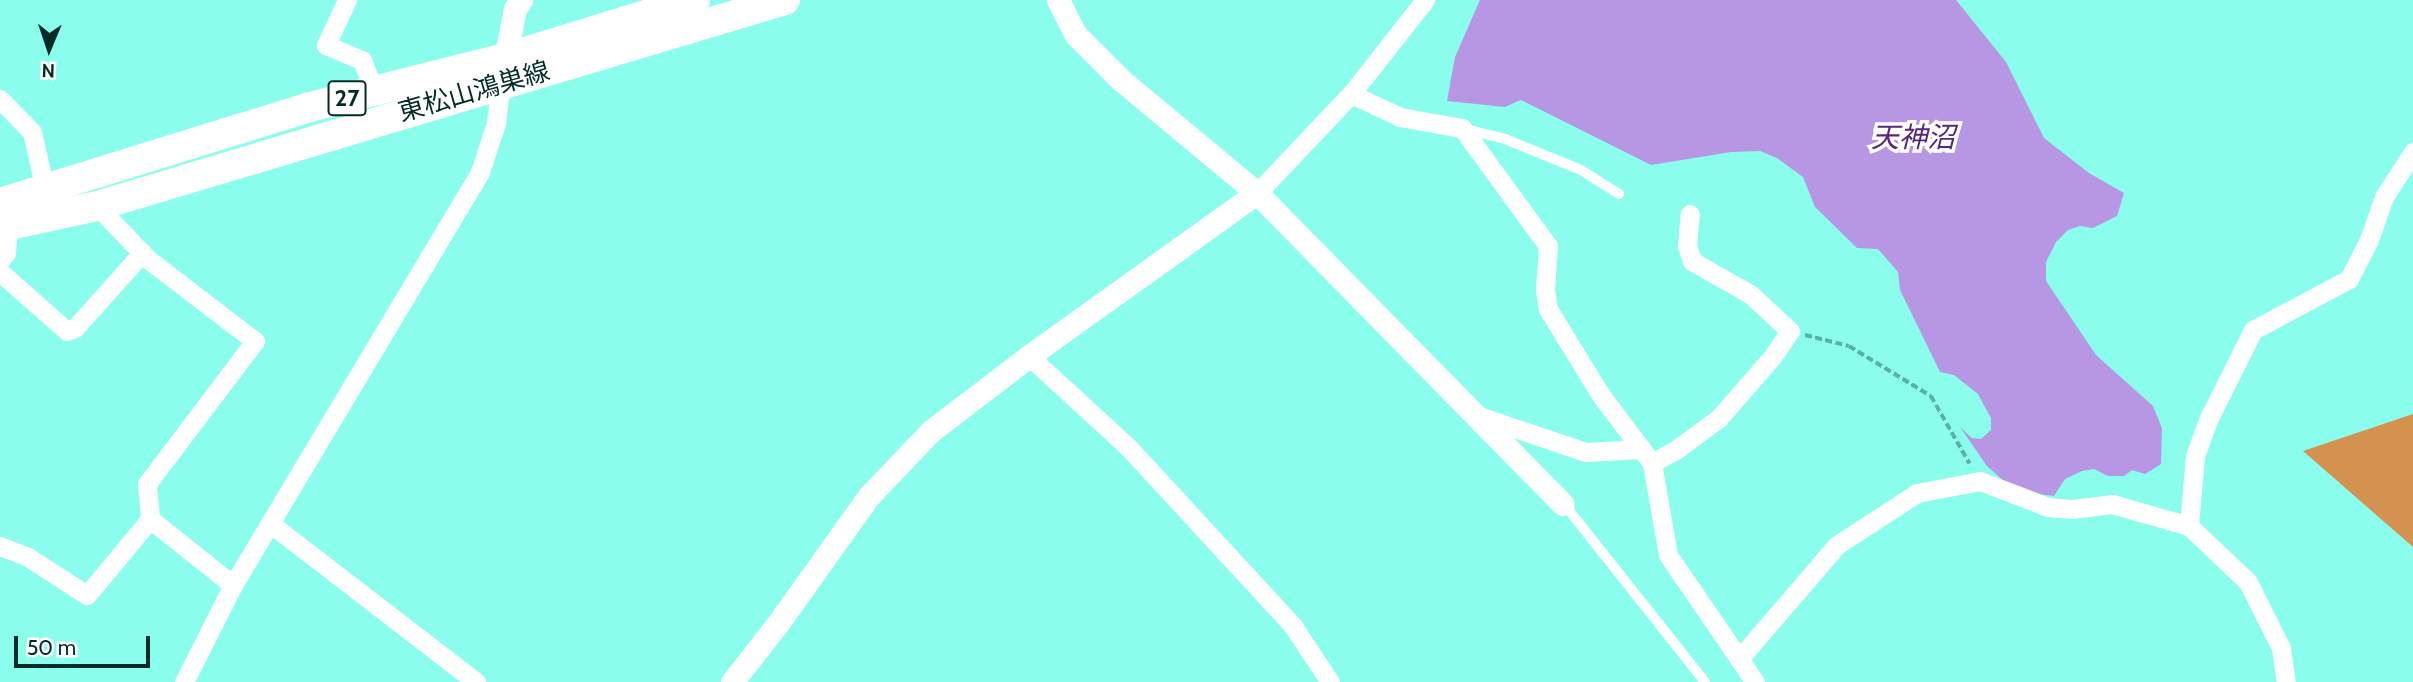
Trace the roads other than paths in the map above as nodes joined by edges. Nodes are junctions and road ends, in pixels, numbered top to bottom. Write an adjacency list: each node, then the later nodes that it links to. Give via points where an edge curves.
1 (347, 0): 8 (street, via 326,45 362,60)
2 (520, 0): 7 (street)
3 (695, 0): 7 (main road, 東松山鴻巣線 / 27)
4 (785, 0): 7 (main road, 東松山鴻巣線 / 27)
5 (1058, 0): 14 (street, via 1076,35 1121,80)
6 (1414, 4): 9 (street)
7 (503, 71): 8 (main road, 東松山鴻巣線 / 27); 16 (main road, 東松山鴻巣線 / 27); 27 (street, via 496,123 480,172)
8 (374, 92): 13 (main road, 東松山鴻巣線 / 27, via 310,107)
9 (1351, 94): 11 (street, via 1400,117); 14 (street)
10 (0, 99): 13 (street, via 32,132)
11 (1462, 128): 15 (lane, via 1504,139 1581,170); 24 (street, via 1548,246 1548,309 1600,394)
12 (2413, 152): 28 (street, via 2384,197 2349,279 2253,330 2208,420 2196,456)
13 (45, 190): 18 (main road, 東松山鴻巣線 / 27)
14 (1257, 192): 22 (street); 23 (street)
15 (1619, 194)
16 (97, 206): 18 (main road, 東松山鴻巣線 / 27); 19 (street)
17 (1690, 214): 24 (street, via 1687,246 1692,261 1750,294 1790,331 1718,418 1677,449)
18 (3, 218): 20 (street, via 6,253)
19 (142, 253): 21 (street, via 68,331); 26 (street, via 255,341 147,484)
20 (0, 260)
21 (0, 272)
22 (1028, 356): 34 (street, via 907,454 869,496); 35 (street, via 1129,447 1293,626)
23 (1472, 413): 24 (street, via 1586,452); 25 (street)
24 (1647, 456): 31 (street, via 1668,555)
25 (1563, 503): 36 (lane)
26 (150, 519): 29 (street, via 87,595 28,557); 30 (street)
27 (271, 524): 30 (street); 33 (street)
28 (2189, 526): 31 (street, via 2112,504 2048,508 1980,481 1917,493 1838,545); 38 (street, via 2248,582 2281,648)
29 (0, 546)
30 (233, 585): 32 (street)
31 (1739, 659): 37 (street)
32 (184, 682)
33 (476, 682)
34 (732, 682)
35 (1330, 682)
36 (1705, 682)
37 (1755, 682)
38 (2286, 682)

